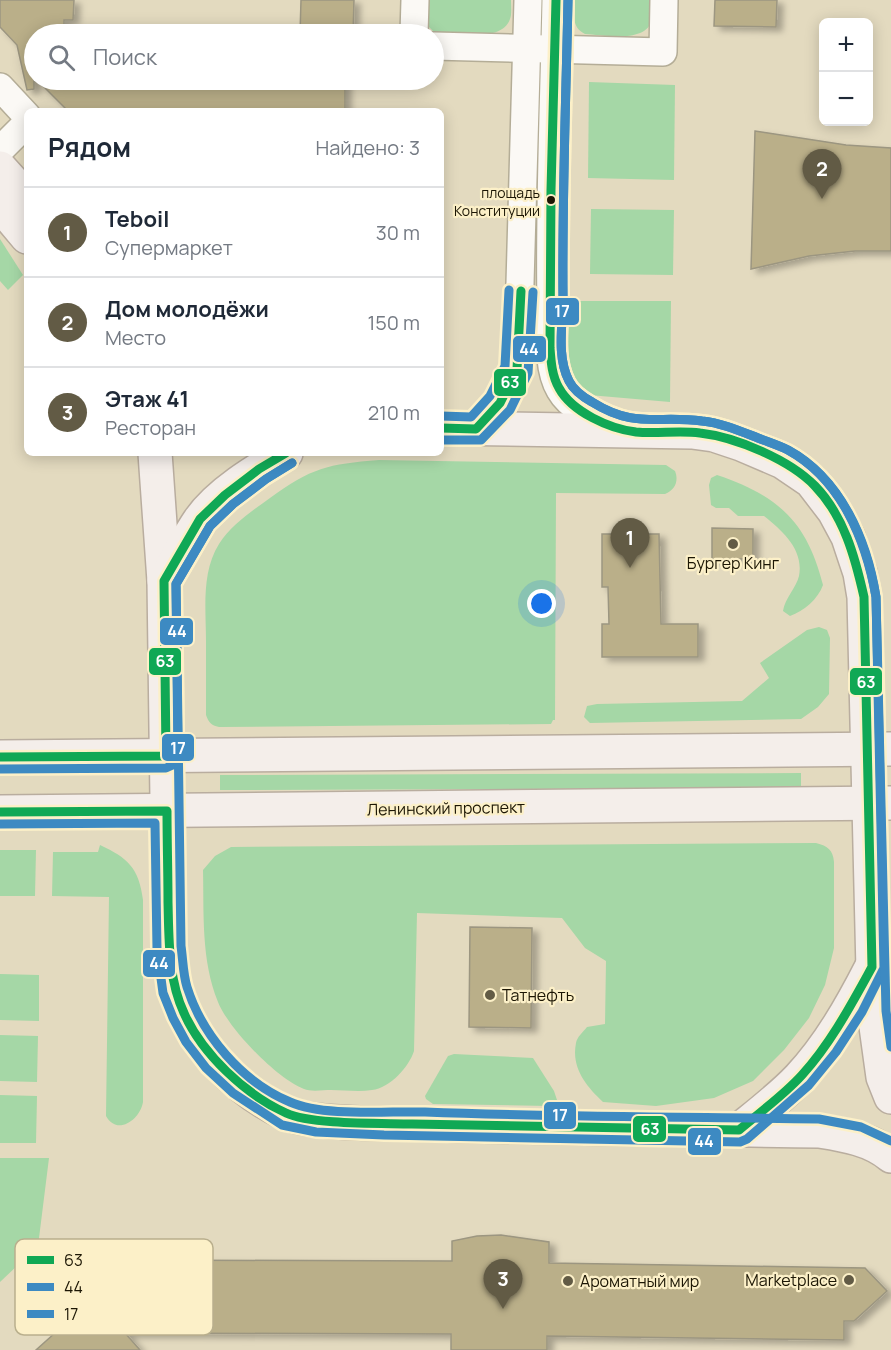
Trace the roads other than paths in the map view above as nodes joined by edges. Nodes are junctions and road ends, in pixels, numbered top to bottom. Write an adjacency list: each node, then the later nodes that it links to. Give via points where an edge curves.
1 (415, 0): 5 (street)
2 (528, 0): 7 (street)
3 (556, 0): 8 (street)
4 (664, 0): 8 (street, via 663,52)
5 (414, 24)
6 (444, 46): 7 (street)
7 (527, 48): 8 (street); 18 (street, via 518,361 500,403)
8 (555, 49): 19 (street, via 550,279 555,378 567,400 589,415)
9 (0, 87): 10 (street)
10 (24, 113)
11 (24, 126): 12 (street)
12 (0, 150)
13 (0, 168): 14 (main road)
14 (24, 195)
15 (0, 205): 16 (main road)
16 (24, 233)
17 (444, 428): 18 (main road)
18 (476, 429): 19 (main road)
19 (628, 431): 23 (main road, via 714,435 783,462 811,481 848,537 860,573)
20 (155, 456): 22 (main road)
21 (281, 456): 22 (main road, via 225,495 200,519)
22 (164, 581): 24 (main road)
23 (879, 749): 24 (main road); 26 (main road)
24 (166, 756): 25 (main road); 27 (main road)
25 (0, 757)
26 (879, 803): 27 (main road, Ленинский проспект); 29 (main road)
27 (167, 811): 28 (main road, Ленинский проспект); 31 (main road, via 169,947 175,990 184,1014 214,1059 240,1084 280,1110 317,1120 385,1124)
28 (0, 812)
29 (872, 967): 30 (main road, via 878,1052); 31 (main road, via 827,1044 801,1076)
30 (891, 1097)
31 (739, 1130): 32 (main road, via 846,1135)
32 (891, 1156)

